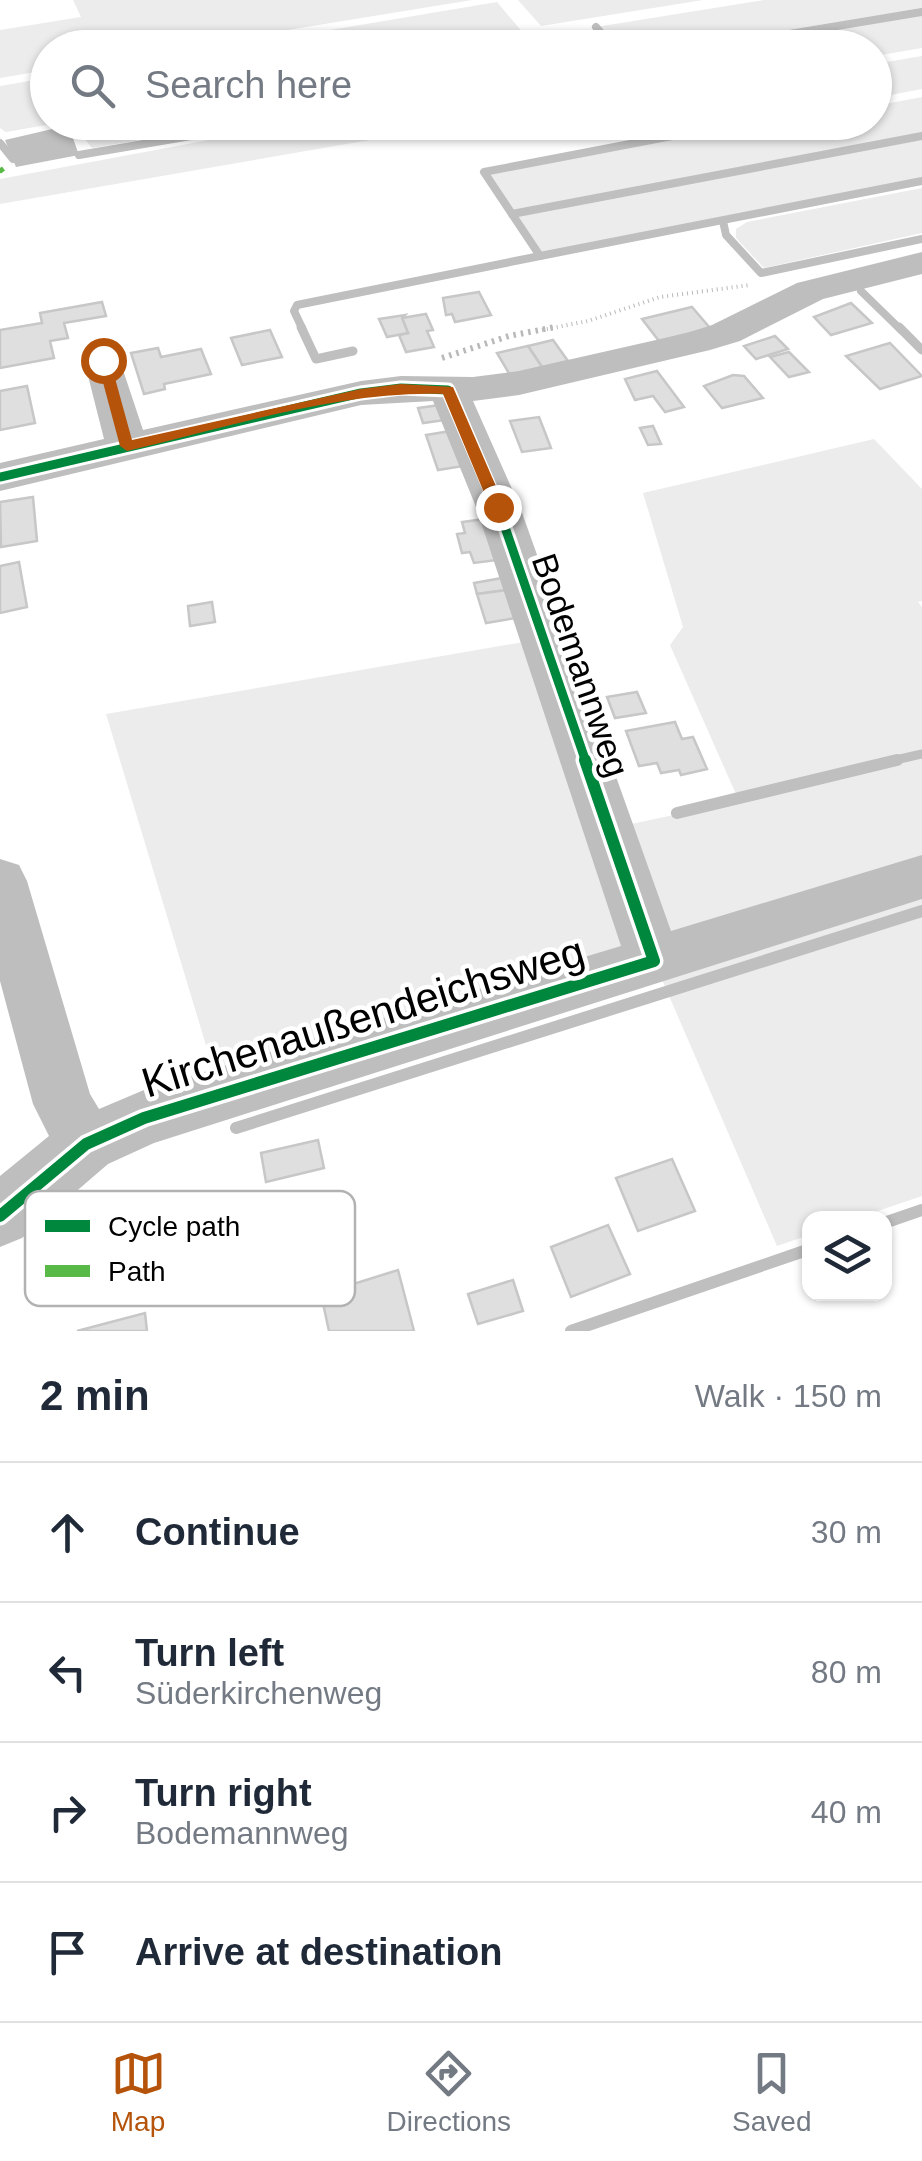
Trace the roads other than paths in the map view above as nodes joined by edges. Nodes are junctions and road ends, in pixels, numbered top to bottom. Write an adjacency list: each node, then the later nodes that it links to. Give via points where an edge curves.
1 (922, 263): 3 (street, via 810,291 714,338 518,383)
2 (103, 360): 4 (street)
3 (448, 390): 4 (street, via 361,394); 8 (street, Bodemannweg, via 498,507)
4 (127, 446): 5 (street)
5 (0, 477)
6 (922, 877): 8 (street, Kirchenaußendeichsweg)
7 (0, 881): 9 (street, via 63,1104)
8 (654, 961): 9 (street, Kirchenaußendeichsweg, via 144,1118)
9 (86, 1144): 10 (street, Kirchenaußendeichsweg)
10 (30, 1191)
11 (25, 1195): 12 (street, Kirchenaußendeichsweg)
12 (0, 1216)

